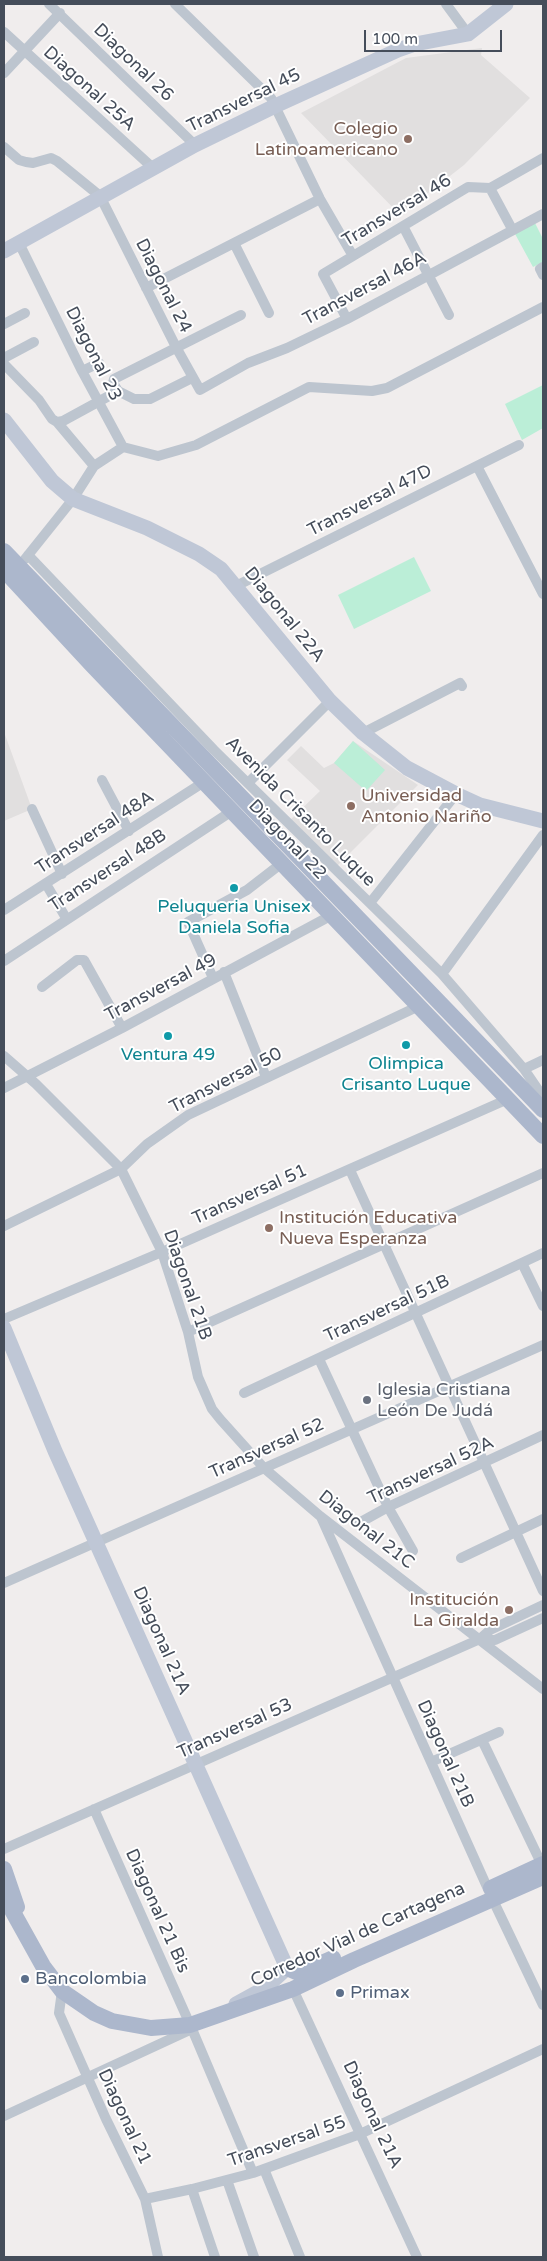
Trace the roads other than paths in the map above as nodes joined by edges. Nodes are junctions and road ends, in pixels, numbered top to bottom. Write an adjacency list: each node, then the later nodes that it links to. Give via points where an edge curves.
1 (49, 4): 5 (street, Diagonal 26)
2 (175, 4): 10 (street, via 263,89)
3 (446, 4): 7 (street)
4 (506, 4): 7 (street, Transversal 45)
5 (60, 13): 8 (street); 11 (street, Diagonal 26)
6 (4, 32): 8 (street, Diagonal 25A)
7 (468, 34): 10 (street, Transversal 45, via 398,50)
8 (24, 52): 9 (street); 14 (street, Diagonal 25A)
9 (4, 74)
10 (275, 106): 11 (street, Transversal 45); 17 (street)
11 (195, 145): 14 (street, Transversal 45)
12 (4, 147): 16 (street, via 26,162 51,158 57,161)
13 (543, 158): 15 (street, Transversal 46)
14 (152, 168): 16 (street, Transversal 45)
15 (490, 188): 19 (street, Transversal 46, via 468,187); 20 (street)
16 (100, 196): 21 (street, Transversal 45); 28 (street, Diagonal 24)
17 (320, 199): 22 (street); 24 (street)
18 (542, 218): 20 (street, Transversal 46A)
19 (404, 226): 24 (street, Transversal 46); 26 (street)
20 (512, 229): 26 (street, Transversal 46A)
21 (19, 243): 23 (street, Transversal 45); 41 (street, Diagonal 23)
22 (234, 243): 28 (street); 30 (street)
23 (4, 251)
24 (352, 256): 34 (street, Transversal 46, via 323,274)
25 (543, 267): 27 (street, via 540,269)
26 (428, 274): 33 (street); 34 (street, Transversal 46A)
27 (543, 275)
28 (146, 288): 37 (street, Diagonal 24)
29 (543, 307): 49 (street, via 387,388 309,387 196,445 158,456)
30 (269, 313)
31 (25, 314): 35 (street)
32 (241, 315): 37 (street)
33 (449, 315)
34 (347, 318): 43 (street, Transversal 46A, via 248,363)
35 (4, 324)
36 (34, 342): 38 (street)
37 (176, 347): 42 (street, Diagonal 24); 44 (street, via 112,380)
38 (4, 358)
39 (99, 363): 41 (street)
40 (4, 364): 47 (street)
41 (82, 371): 45 (street, Diagonal 23)
42 (192, 378): 43 (street, Diagonal 24); 44 (street, via 150,399 134,398)
43 (200, 390)
44 (118, 391): 45 (street)
45 (98, 402): 47 (street); 49 (street, Diagonal 23)
46 (4, 420): 52 (street, Diagonal 22A, via 52,480)
47 (57, 422): 50 (street)
48 (519, 445): 51 (street, Transversal 47D)
49 (123, 447): 50 (street)
50 (94, 466): 52 (street)
51 (477, 466): 55 (street, Transversal 47D); 56 (street)
52 (72, 499): 54 (street); 55 (street, Diagonal 22A, via 147,528 192,551 221,569)
53 (4, 551): 54 (main road, Diagonal 22)
54 (17, 564): 61 (main road, Diagonal 22); 62 (street, Avenida Crisanto Luque); 91 (main road, Diagonal 22)
55 (236, 586): 58 (street, Diagonal 22A)
56 (543, 594)
57 (462, 686): 59 (street, via 460,683)
58 (330, 701): 59 (street, Diagonal 22A); 62 (street)
59 (363, 733): 63 (street, Diagonal 22A, via 407,768)
60 (102, 780): 67 (street)
61 (204, 782): 65 (main road, Diagonal 22); 67 (street, Transversal 48A)
62 (248, 783): 72 (street, Avenida Crisanto Luque)
63 (456, 794): 66 (street, Diagonal 22A, via 497,810); 72 (street)
64 (32, 808): 70 (street)
65 (232, 811): 69 (main road, Diagonal 22); 75 (street, Transversal 48B)
66 (543, 822)
67 (129, 830): 70 (street, Transversal 48A)
68 (543, 835): 78 (street)
69 (282, 863): 74 (main road, Diagonal 22); 79 (street, via 247,890 188,922)
70 (62, 874): 71 (street, Transversal 48A)
71 (46, 884): 73 (street, Transversal 48A); 75 (street)
72 (370, 903): 78 (street, Avenida Crisanto Luque)
73 (4, 910)
74 (332, 915): 77 (street, Transversal 49); 81 (main road, Diagonal 22)
75 (66, 918): 76 (street, Transversal 48B)
76 (4, 961)
77 (224, 972): 79 (street, Transversal 49); 87 (street)
78 (442, 974): 85 (street, Avenida Crisanto Luque)
79 (213, 978): 82 (street, Transversal 49)
80 (42, 987): 82 (street, via 77,960 84,960)
81 (419, 1006): 87 (street, Transversal 50); 90 (main road, Diagonal 22)
82 (122, 1028): 86 (street, Transversal 49)
83 (4, 1056): 86 (street, Diagonal 21B)
84 (543, 1060): 85 (street)
85 (524, 1069): 89 (street, Avenida Crisanto Luque)
86 (27, 1076): 88 (street, Transversal 49); 93 (street, Diagonal 21B)
87 (266, 1077): 93 (street, Transversal 50, via 188,1115 147,1144)
88 (4, 1088)
89 (543, 1097)
90 (508, 1099): 92 (main road, Diagonal 22); 94 (street, Transversal 51)
91 (543, 1110)
92 (543, 1136)
93 (121, 1169): 96 (street, Transversal 50); 98 (street, Diagonal 21B)
94 (350, 1170): 97 (street); 98 (street, Transversal 51)
95 (543, 1174): 97 (street)
96 (4, 1226)
97 (385, 1245): 102 (street); 105 (street)
98 (162, 1252): 103 (street, Transversal 51); 105 (street, Diagonal 21B)
99 (543, 1253): 100 (street, Transversal 51B)
100 (522, 1262): 101 (street); 102 (street, Transversal 51B)
101 (543, 1306)
102 (416, 1313): 107 (street, Transversal 51B); 108 (street)
103 (4, 1319)
104 (4, 1328): 119 (street, Diagonal 21A)
105 (188, 1332): 113 (street, Diagonal 21B, via 198,1377 212,1409)
106 (543, 1345): 108 (street, Transversal 52)
107 (319, 1359): 109 (street, Transversal 51B); 110 (street, Diagonal 21C)
108 (449, 1387): 110 (street, Transversal 52); 112 (street)
109 (244, 1393)
110 (352, 1430): 113 (street, Transversal 52); 114 (street, Diagonal 21C)
111 (543, 1435): 112 (street, Transversal 52A)
112 (485, 1462): 114 (street, Transversal 52A); 118 (street)
113 (264, 1468): 115 (street, Diagonal 21C); 119 (street, Transversal 52)
114 (388, 1507): 117 (street, Transversal 52A); 120 (street, Diagonal 21C)
115 (320, 1516): 126 (street, Diagonal 21C); 127 (street, Diagonal 21B)
116 (543, 1520): 118 (street)
117 (360, 1523)
118 (518, 1532): 121 (street); 123 (street)
119 (96, 1543): 122 (street, Transversal 52); 132 (street, Diagonal 21A)
120 (413, 1551)
121 (461, 1558)
122 (4, 1583)
123 (543, 1591)
124 (543, 1605): 126 (street, Transversal 53, via 490,1630)
125 (543, 1618): 126 (street, Transversal 53, via 495,1640)
126 (480, 1639): 127 (street, Transversal 53); 128 (street, Diagonal 21C)
127 (393, 1677): 131 (street, Diagonal 21B); 132 (street, Transversal 53)
128 (543, 1689)
129 (499, 1732): 130 (street)
130 (482, 1740): 131 (street); 136 (street)
131 (431, 1762): 137 (street, Diagonal 21B)
132 (196, 1764): 133 (street, Transversal 53); 140 (street, Diagonal 21A)
133 (94, 1809): 134 (street, Transversal 53); 145 (street, Diagonal 21 Bis)
134 (4, 1849)
135 (4, 1869): 139 (main road, Corredor Vial de Cartagena)
136 (543, 1869): 137 (main road, Corredor Vial de Cartagena)
137 (490, 1894): 140 (main road, Corredor Vial de Cartagena, via 306,1970 296,1972); 141 (main road, Corredor Vial de Cartagena); 143 (street, Diagonal 21B)
138 (4, 1896): 139 (main road, Corredor Vial de Cartagena)
139 (23, 1927): 142 (main road, Corredor Vial de Cartagena, via 43,1966)
140 (287, 1968): 144 (street, via 265,1988)
141 (293, 1989): 144 (main road, Corredor Vial de Cartagena); 149 (street, Diagonal 21A)
142 (62, 1991): 145 (main road, Corredor Vial de Cartagena, via 94,2013 121,2024 151,2028); 147 (street, Diagonal 21, via 59,2012)
143 (543, 2004)
144 (210, 2018): 145 (main road, Corredor Vial de Cartagena)
145 (192, 2027): 147 (street); 151 (street, Diagonal 21 Bis)
146 (543, 2049): 149 (street, Transversal 55)
147 (88, 2077): 148 (street); 154 (street, Diagonal 21)
148 (4, 2116)
149 (360, 2134): 150 (street, Transversal 55); 159 (street, Diagonal 21A)
150 (264, 2170): 151 (street, Transversal 55); 158 (street)
151 (253, 2173): 152 (street, Transversal 55)
152 (227, 2180): 153 (street, Transversal 55); 157 (street)
153 (192, 2189): 154 (street, Transversal 55); 156 (street)
154 (145, 2199): 155 (street, Diagonal 21)
155 (158, 2257)
156 (215, 2257)
157 (254, 2257)
158 (300, 2257)
159 (417, 2257)

